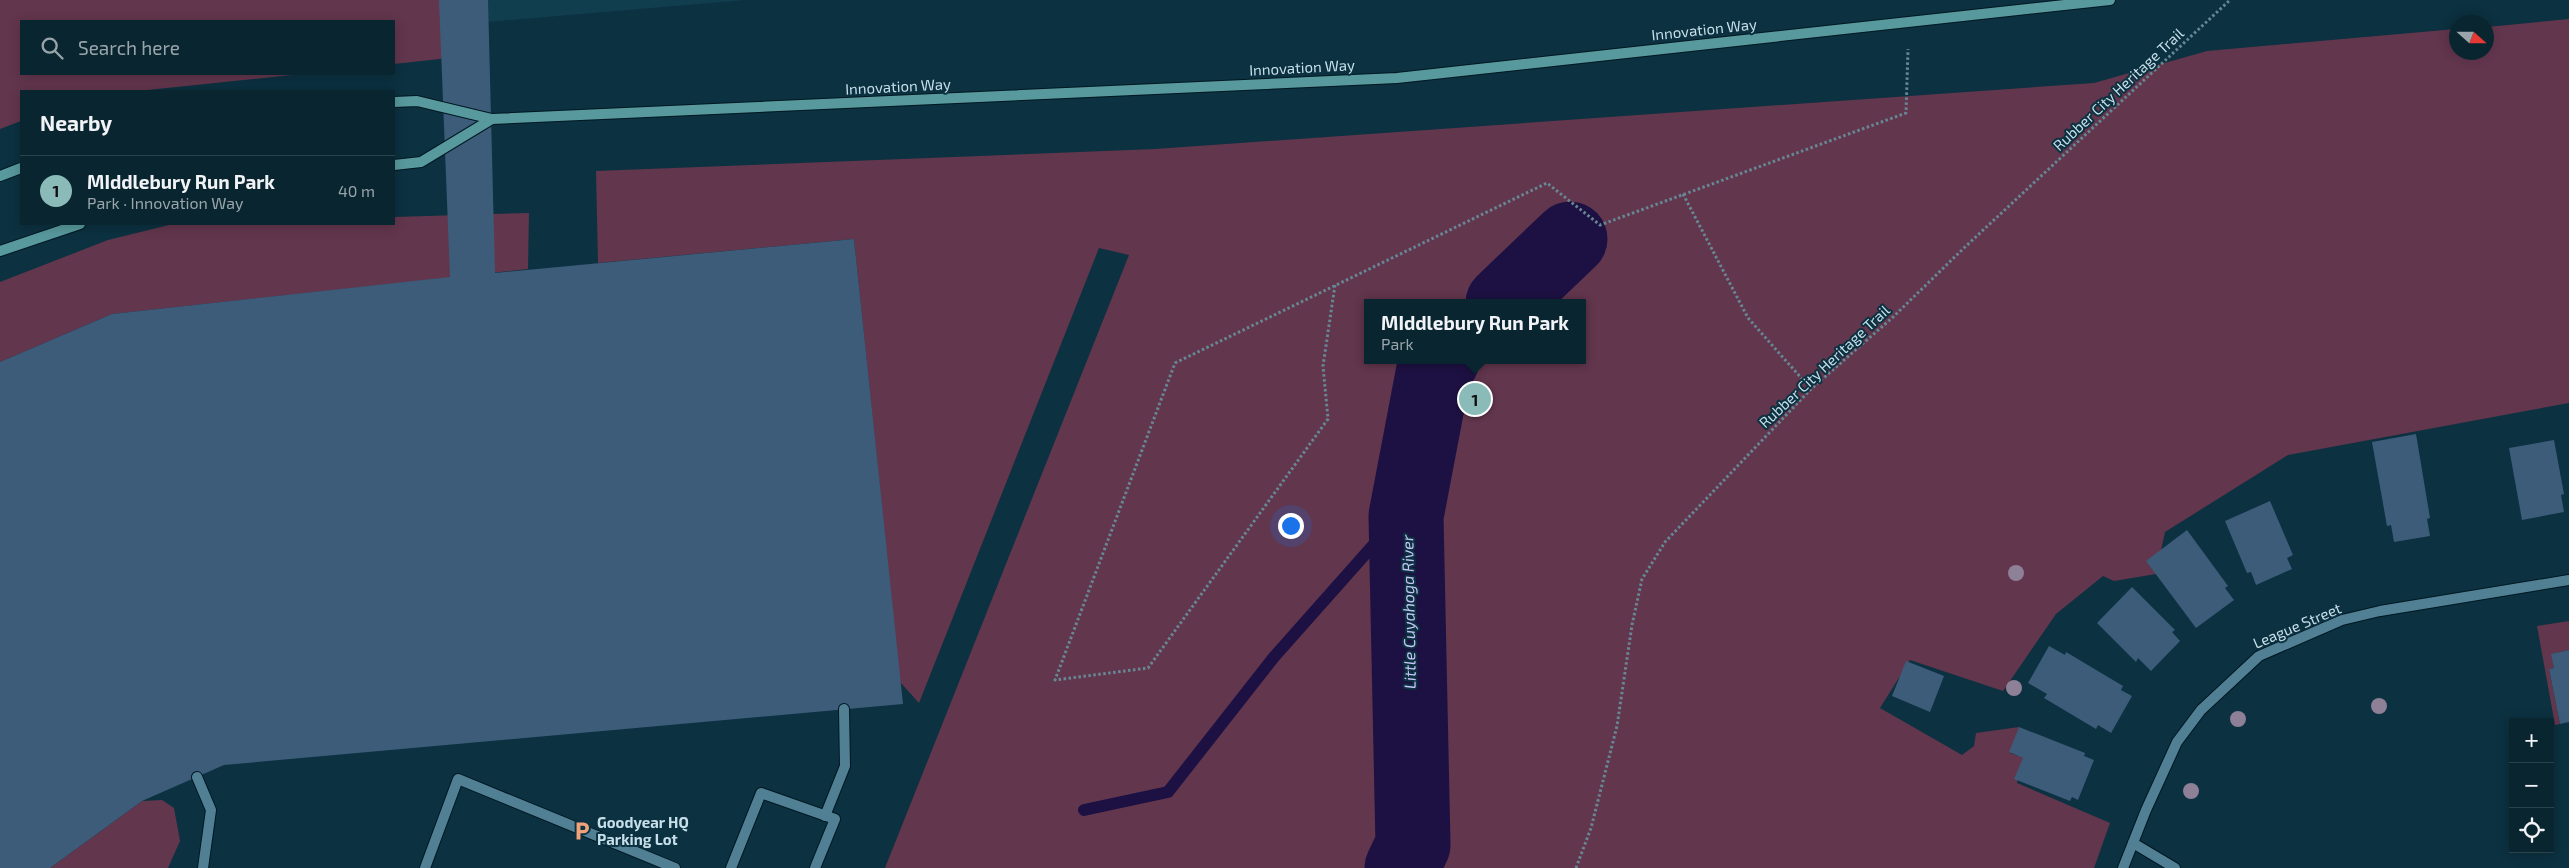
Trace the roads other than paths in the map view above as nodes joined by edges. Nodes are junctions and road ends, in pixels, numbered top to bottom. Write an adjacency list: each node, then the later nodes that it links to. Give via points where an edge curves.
1 (2110, 0): 3 (main road, Innovation Way, via 1397,78)
2 (395, 102): 3 (main road, Innovation Way, via 416,101)
3 (492, 119): 4 (main road, Innovation Way, via 421,162)
4 (395, 166)
5 (20, 168): 6 (main road)
6 (0, 176)
7 (77, 225): 8 (main road)
8 (0, 250)
9 (2569, 580): 13 (street, League Street, via 2342,620 2259,656 2201,710 2177,742)
10 (844, 709): 12 (street, via 845,766)
11 (196, 777): 14 (street, via 211,810)
12 (826, 816): 17 (street, via 761,793); 18 (street, via 835,819)
13 (2133, 843): 19 (street, League Street); 20 (street)
14 (203, 868)
15 (425, 868): 16 (street, via 458,779)
16 (675, 868)
17 (731, 868)
18 (815, 868)
19 (2123, 868)
20 (2176, 868)

